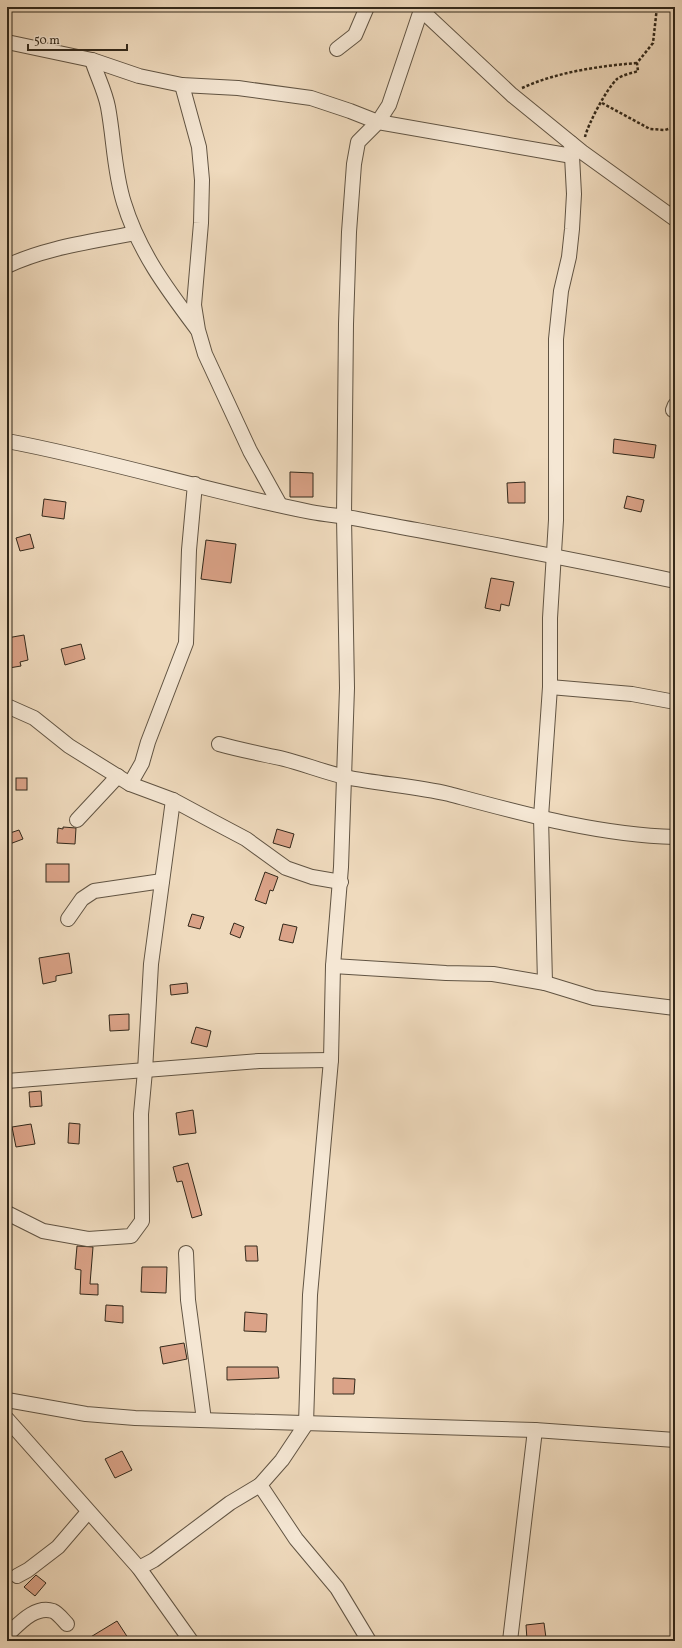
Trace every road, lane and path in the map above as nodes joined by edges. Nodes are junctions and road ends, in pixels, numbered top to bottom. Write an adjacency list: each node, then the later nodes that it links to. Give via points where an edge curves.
1 (367, 7): 5 (street, via 355,35)
2 (657, 7): 7 (path, via 653,43)
3 (420, 9): 9 (street); 11 (street, via 389,105)
4 (7, 42): 6 (street)
5 (337, 49)
6 (92, 60): 8 (street, via 139,76); 15 (street, via 108,106 114,156 124,202)
7 (637, 63): 9 (path, via 566,73 530,85); 10 (path, via 638,71 617,79)
8 (182, 85): 11 (street, via 238,88 311,98); 17 (street, via 199,147 202,180 194,305)
9 (512, 95): 13 (street)
10 (602, 102): 12 (path, via 650,129 665,130); 13 (path)
11 (378, 122): 13 (street); 21 (street, via 358,142 354,164 346,324)
12 (675, 127)
13 (575, 150): 14 (street); 22 (street, via 572,229 556,339)
14 (675, 219)
15 (135, 233): 16 (street, via 52,250); 17 (street, via 160,280)
16 (7, 266)
17 (198, 330): 20 (street, via 205,354 247,444)
18 (7, 441): 19 (street, via 39,446)
19 (195, 484): 20 (street); 30 (street, via 189,550 186,643 142,763)
20 (280, 505): 21 (street)
21 (344, 517): 22 (street); 29 (street, via 347,688)
22 (554, 557): 23 (street); 24 (street, via 550,618)
23 (675, 581)
24 (550, 687): 25 (street, via 632,694); 32 (street)
25 (675, 702)
26 (7, 706): 28 (street, via 34,718 69,746)
27 (219, 744): 29 (street, via 284,759)
28 (118, 776): 30 (street); 33 (street)
29 (344, 777): 32 (street, via 449,794); 36 (street)
30 (130, 784): 31 (street)
31 (173, 800): 35 (street); 36 (street, via 246,839 286,868 312,877)
32 (541, 817): 34 (street, via 597,830); 39 (street)
33 (77, 820)
34 (675, 837)
35 (162, 881): 37 (street, via 94,891 82,899); 42 (street, via 151,964)
36 (341, 882): 38 (street)
37 (68, 919)
38 (333, 966): 39 (street, via 493,974); 41 (street)
39 (545, 983): 40 (street, via 594,998)
40 (675, 1008)
41 (330, 1060): 42 (street, via 260,1061); 49 (street, via 310,1295)
42 (145, 1071): 43 (street); 44 (street, via 141,1114 142,1220 131,1236 88,1239 43,1230)
43 (7, 1081)
44 (7, 1213)
45 (186, 1253): 48 (street, via 188,1300)
46 (7, 1400): 48 (street, via 86,1414)
47 (7, 1419): 53 (street)
48 (204, 1420): 49 (street)
49 (306, 1424): 50 (street); 52 (street, via 282,1460)
50 (535, 1430): 51 (street); 60 (street)
51 (675, 1440)
52 (260, 1485): 54 (street, via 230,1503 168,1551); 59 (street, via 296,1539 338,1588)
53 (88, 1512): 54 (street); 55 (street, via 58,1547)
54 (139, 1568): 58 (street)
55 (16, 1576)
56 (67, 1624): 57 (street, via 54,1611 39,1610)
57 (7, 1635)
58 (191, 1641)
59 (369, 1641)
60 (510, 1641)

